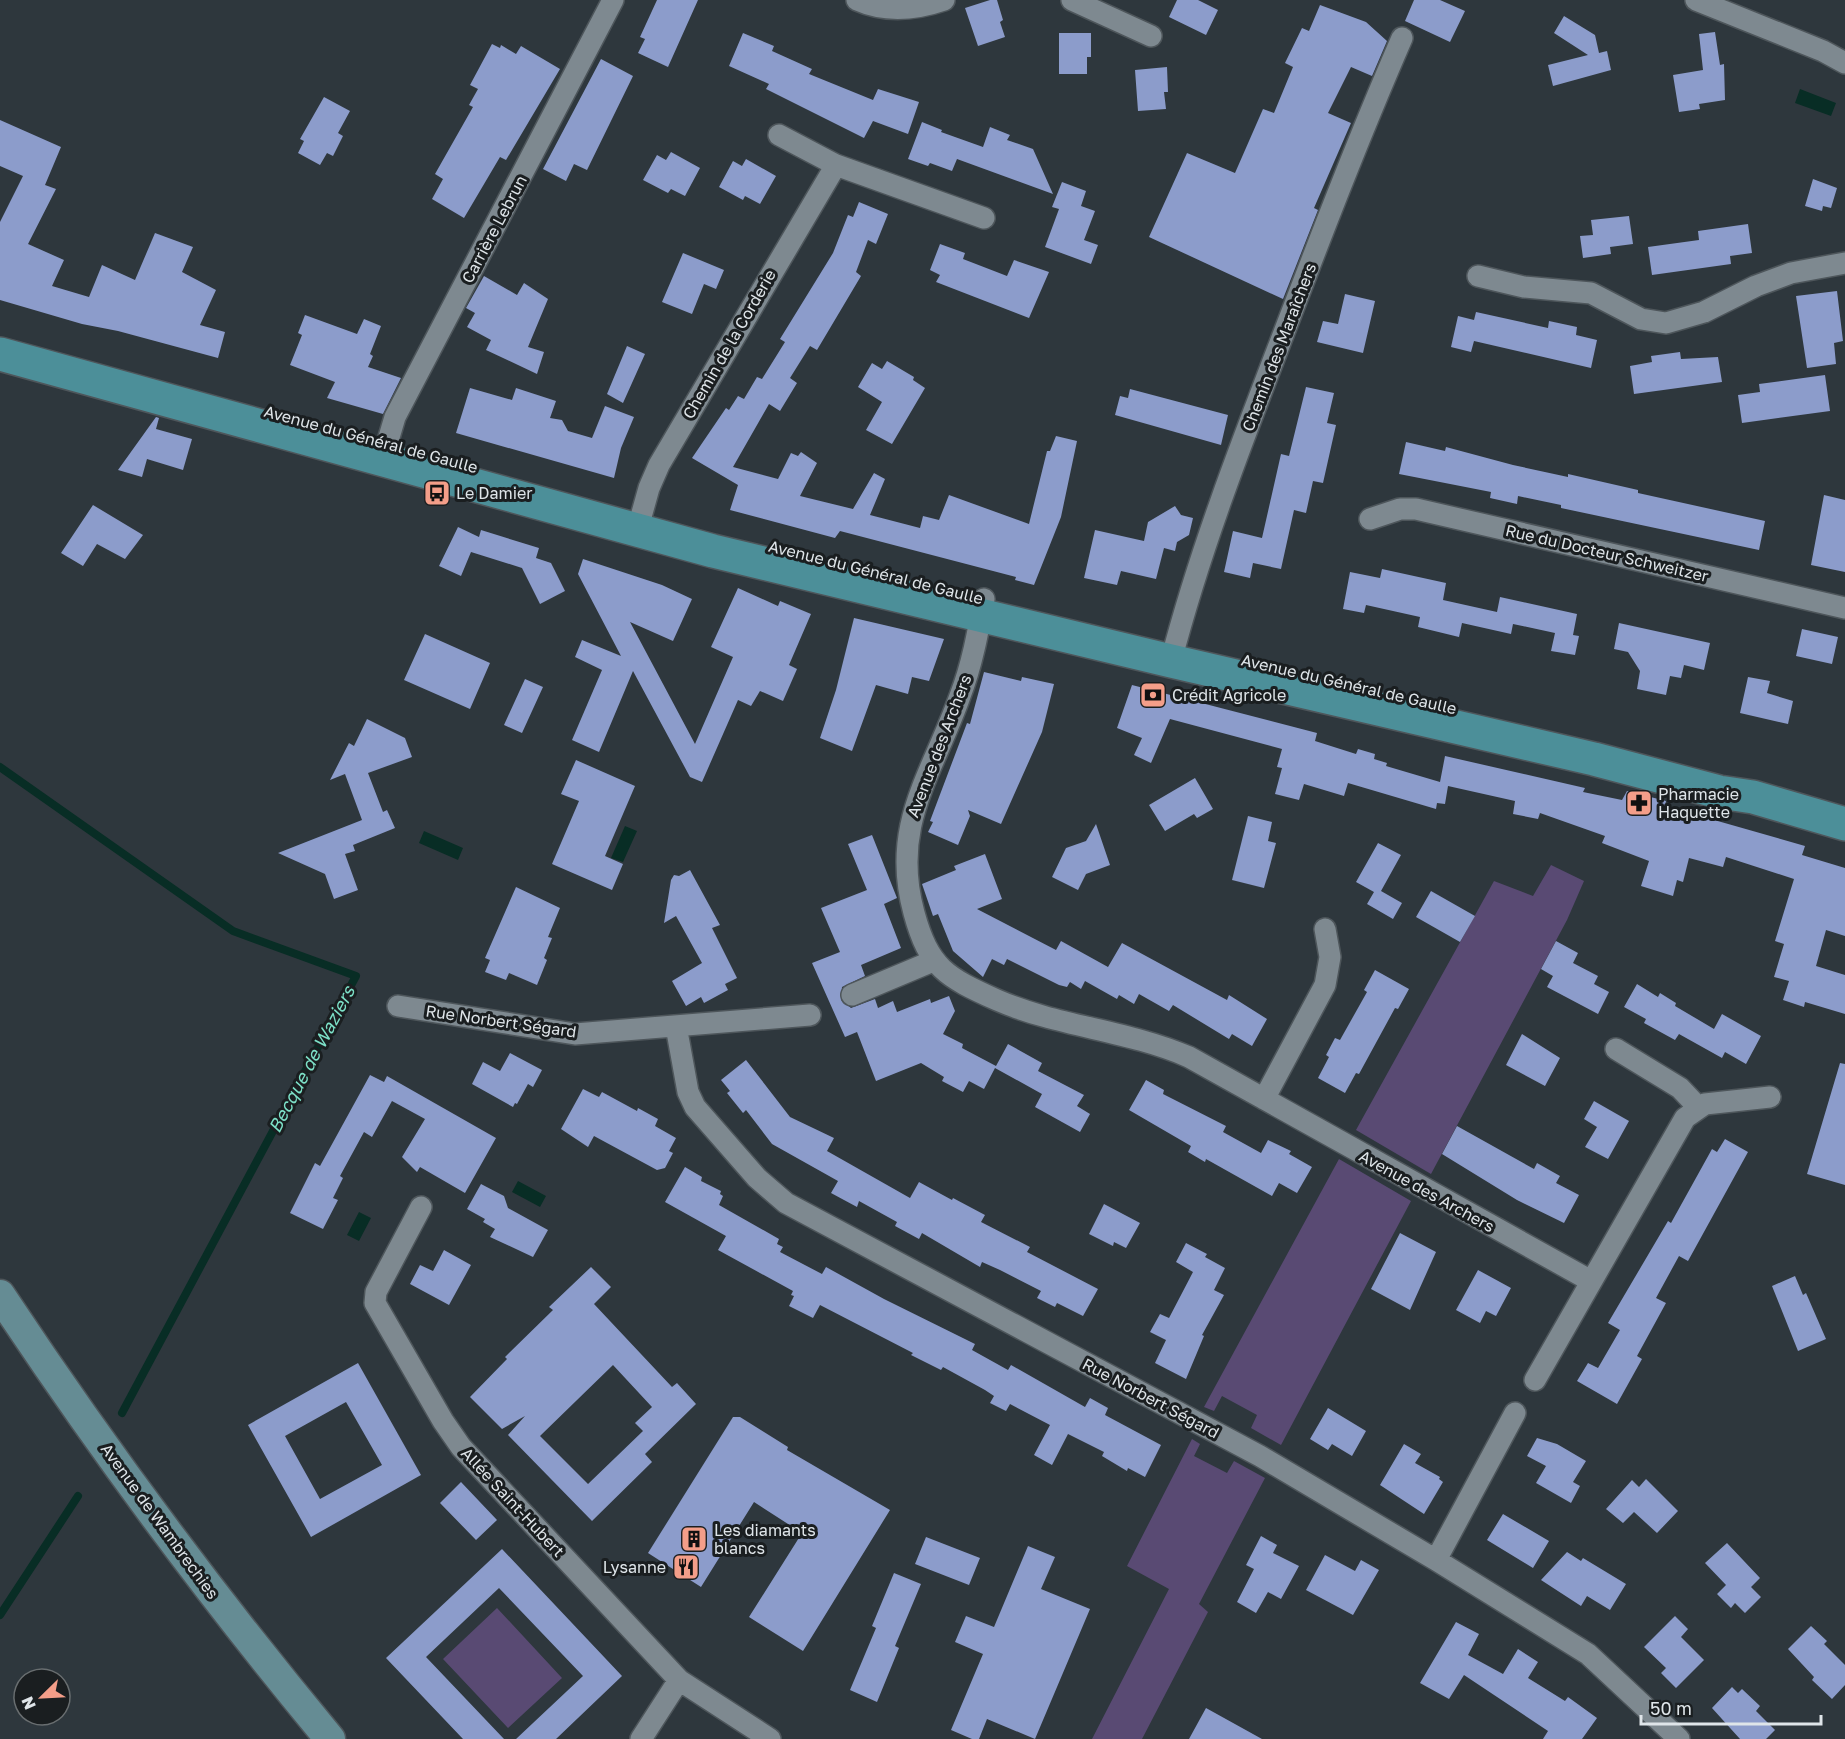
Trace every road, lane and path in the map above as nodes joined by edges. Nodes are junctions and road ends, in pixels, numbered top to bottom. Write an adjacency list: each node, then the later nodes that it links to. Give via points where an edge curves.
1 (613, 0): 16 (street, Carrière Lebrun, via 395,417)
2 (857, 0): 3 (street, via 891,9 921,7)
3 (944, 0)
4 (1072, 0): 6 (street)
5 (1696, 0): 8 (street)
6 (1150, 36)
7 (1402, 39): 21 (street, Chemin des Maraîchers, via 1360,134 1262,389 1215,518)
8 (1845, 63)
9 (779, 135): 10 (street)
10 (836, 165): 11 (street); 18 (street, Chemin de la Corderie, via 659,465)
11 (984, 218)
12 (1845, 263): 13 (street, via 1783,275 1697,315 1666,323 1641,319 1591,293 1524,287)
13 (1478, 276)
14 (0, 335): 16 (main road, Avenue du Général de Gaulle)
15 (0, 354): 16 (main road, Avenue du Général de Gaulle)
16 (384, 452): 18 (main road, Avenue du Général de Gaulle)
17 (1370, 519): 20 (street, Rue du Docteur Schweitzer, via 1400,509 1416,510)
18 (639, 522): 19 (main road, Avenue du Général de Gaulle)
19 (983, 607): 21 (main road, Avenue du Général de Gaulle); 24 (street, Avenue des Archers, via 961,696 906,838 907,886 921,940)
20 (1845, 608)
21 (1173, 653): 22 (main road, Avenue du Général de Gaulle, via 1719,792)
22 (1843, 817)
23 (1325, 929): 31 (street, via 1330,957 1325,985)
24 (933, 961): 25 (street); 31 (street, Avenue des Archers, via 958,980 998,1000 1064,1022 1157,1043)
25 (852, 995)
26 (398, 1006): 28 (street, Rue Norbert Ségard, via 558,1033)
27 (810, 1015): 28 (street, Rue Norbert Ségard)
28 (676, 1026): 38 (street, Rue Norbert Ségard, via 688,1092 695,1107 757,1178 781,1199 1260,1456)
29 (1616, 1049): 32 (street, via 1680,1088)
30 (1770, 1097): 32 (street)
31 (1264, 1099): 34 (street, Avenue des Archers)
32 (1698, 1107): 34 (street, via 1679,1125)
33 (421, 1207): 39 (street, Allée Saint-Hubert, via 376,1292 375,1303 382,1318 451,1435)
34 (1591, 1281): 36 (street)
35 (0, 1295): 41 (main road, Avenue de Wambrechies, via 173,1540)
36 (1535, 1380)
37 (1515, 1413): 38 (street)
38 (1436, 1560): 40 (street, Rue Norbert Ségard, via 1588,1654)
39 (679, 1680): 42 (street); 43 (street, Allée Saint-Hubert)
40 (1674, 1737)
41 (330, 1739)
42 (641, 1739)
43 (770, 1739)

